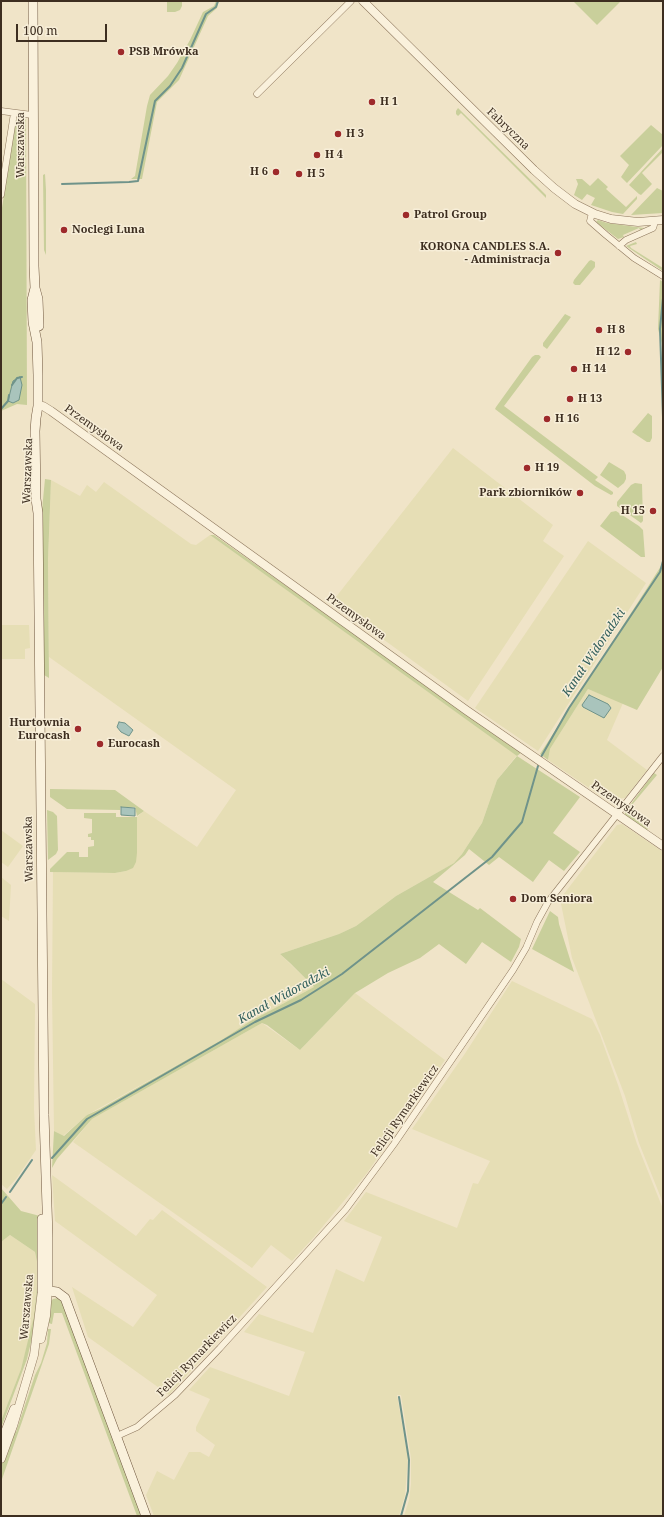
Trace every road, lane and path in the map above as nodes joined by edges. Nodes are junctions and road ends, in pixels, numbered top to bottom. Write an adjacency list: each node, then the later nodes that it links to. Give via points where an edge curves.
1 (32, 1): 7 (main road, Warszawska)
2 (351, 1): 4 (street)
3 (364, 1): 9 (street, Fabryczna, via 548,183 575,204)
4 (257, 94)
5 (1, 111): 6 (street)
6 (14, 113): 7 (street); 8 (street)
7 (32, 115): 14 (main road, Warszawska, via 35,288 39,328)
8 (1, 195)
9 (592, 213): 11 (street, Fabryczna, via 627,221); 12 (street, via 590,221)
10 (663, 220): 11 (street, Fabryczna)
11 (654, 221): 12 (street, via 653,228 626,240)
12 (619, 246): 13 (street)
13 (663, 276)
14 (38, 406): 16 (street, Przemysłowa, via 52,411 466,710); 18 (main road, Warszawska, via 35,431 45,1184 42,1214)
15 (663, 756): 16 (street, Felicji Rymarkiewicz)
16 (618, 815): 17 (street, Przemysłowa); 19 (street, Felicji Rymarkiewicz, via 548,902 513,970 394,1144 346,1209 180,1390 143,1423)
17 (663, 846)
18 (45, 1290): 19 (main road, via 59,1293 64,1298); 20 (street, Warszawska, via 34,1355 20,1403)
19 (117, 1436): 22 (main road)
20 (3, 1443): 21 (street, Warszawska)
21 (1, 1459)
22 (146, 1516)

